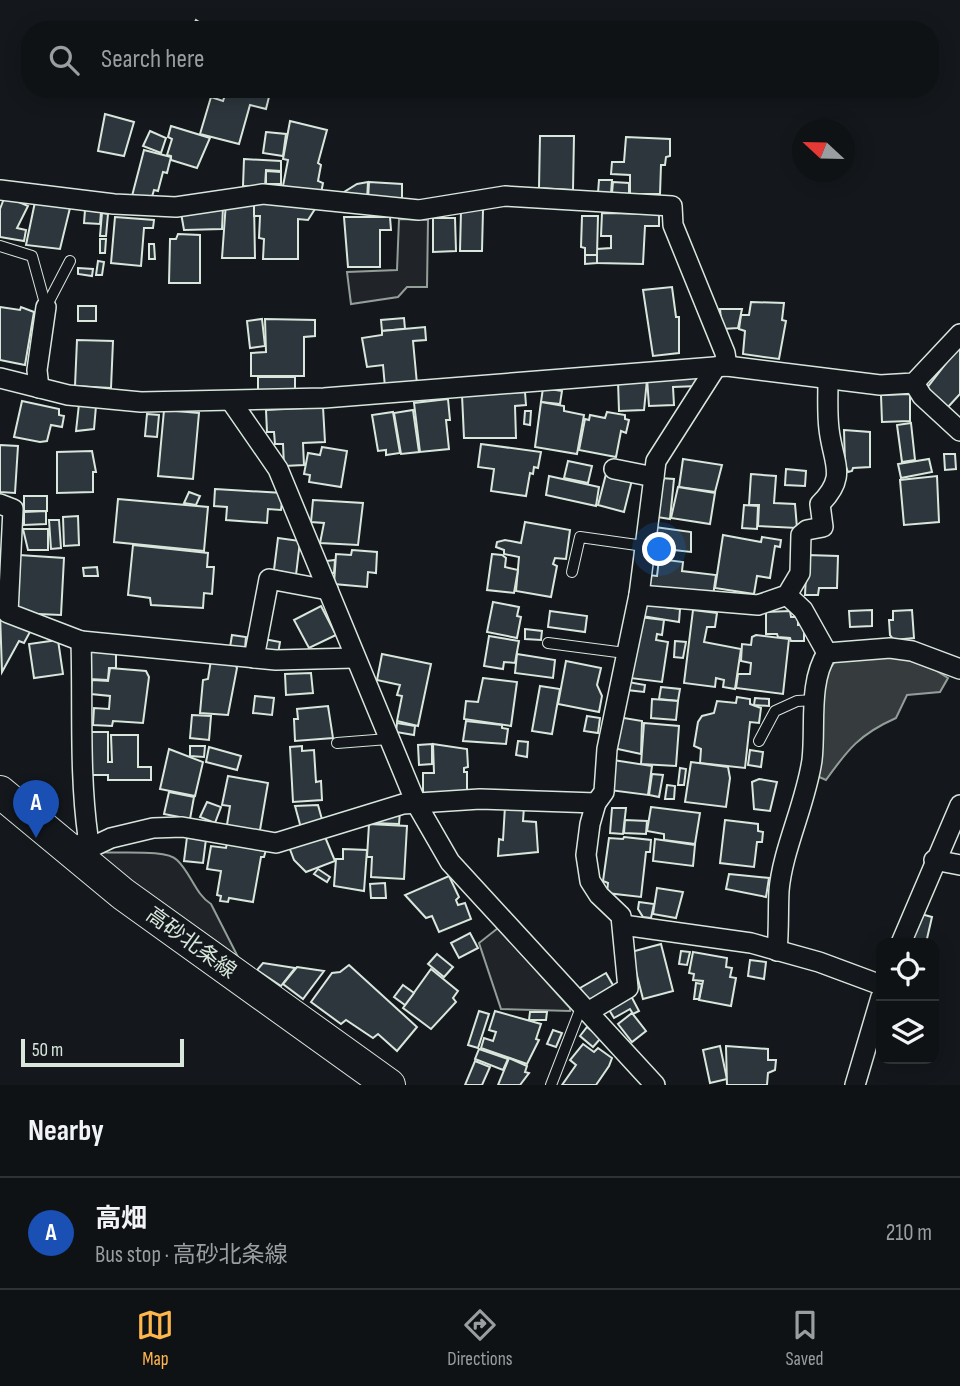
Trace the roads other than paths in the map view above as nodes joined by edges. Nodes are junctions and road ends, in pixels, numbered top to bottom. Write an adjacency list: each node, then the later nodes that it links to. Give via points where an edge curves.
1 (0, 190): 6 (street, via 176,207 263,194 419,210 505,196 672,206 673,225 725,353)
2 (0, 246): 4 (lane, via 32,256)
3 (70, 261): 4 (lane)
4 (46, 307): 10 (street, via 37,370)
5 (960, 334): 9 (street)
6 (721, 366): 8 (street); 11 (street, via 337,397); 14 (street, via 656,461)
7 (0, 378): 10 (street)
8 (828, 380): 9 (street); 21 (street, via 836,481 832,493 820,504 823,527 802,535 800,573)
9 (914, 383): 12 (street)
10 (39, 388): 11 (street, via 141,402)
11 (231, 401): 19 (street, via 278,469)
12 (960, 431)
13 (614, 469): 14 (street)
14 (654, 477): 16 (street)
15 (0, 504): 17 (street, via 13,509)
16 (644, 546): 18 (lane, via 580,537); 20 (street)
17 (6, 563): 22 (street, via 8,612)
18 (572, 572)
19 (328, 590): 26 (street, via 269,579); 27 (street)
20 (639, 595): 21 (street, via 758,605); 24 (street)
21 (787, 595): 25 (street, via 803,610)
22 (81, 641): 26 (street); 37 (street, via 84,728 80,786 88,837)
23 (548, 643): 24 (lane)
24 (625, 653): 35 (street, via 604,792)
25 (827, 653): 28 (street, via 890,648); 29 (street)
26 (254, 658): 27 (street)
27 (354, 658): 30 (street)
28 (960, 669)
29 (815, 700): 31 (lane, via 775,710); 42 (street, via 805,800 779,892)
30 (388, 739): 32 (lane); 34 (street)
31 (759, 741)
32 (337, 743)
33 (0, 792): 37 (main road, 高砂北条線)
34 (416, 803): 35 (street, via 480,799); 37 (street, via 276,843 182,827 153,828 111,838); 45 (street, via 450,862)
35 (596, 803): 40 (street, via 586,855 590,881 621,916)
36 (960, 805): 38 (street)
37 (75, 855): 46 (main road, 高砂北条線)
38 (934, 860): 39 (street); 41 (street)
39 (960, 865)
40 (622, 925): 42 (street); 45 (street, via 628,988)
41 (903, 938)
42 (778, 951): 43 (street)
43 (876, 983)
44 (880, 1001): 49 (street)
45 (585, 1008): 47 (lane); 48 (street)
46 (389, 1085)
47 (551, 1085)
48 (655, 1085)
49 (855, 1085)

